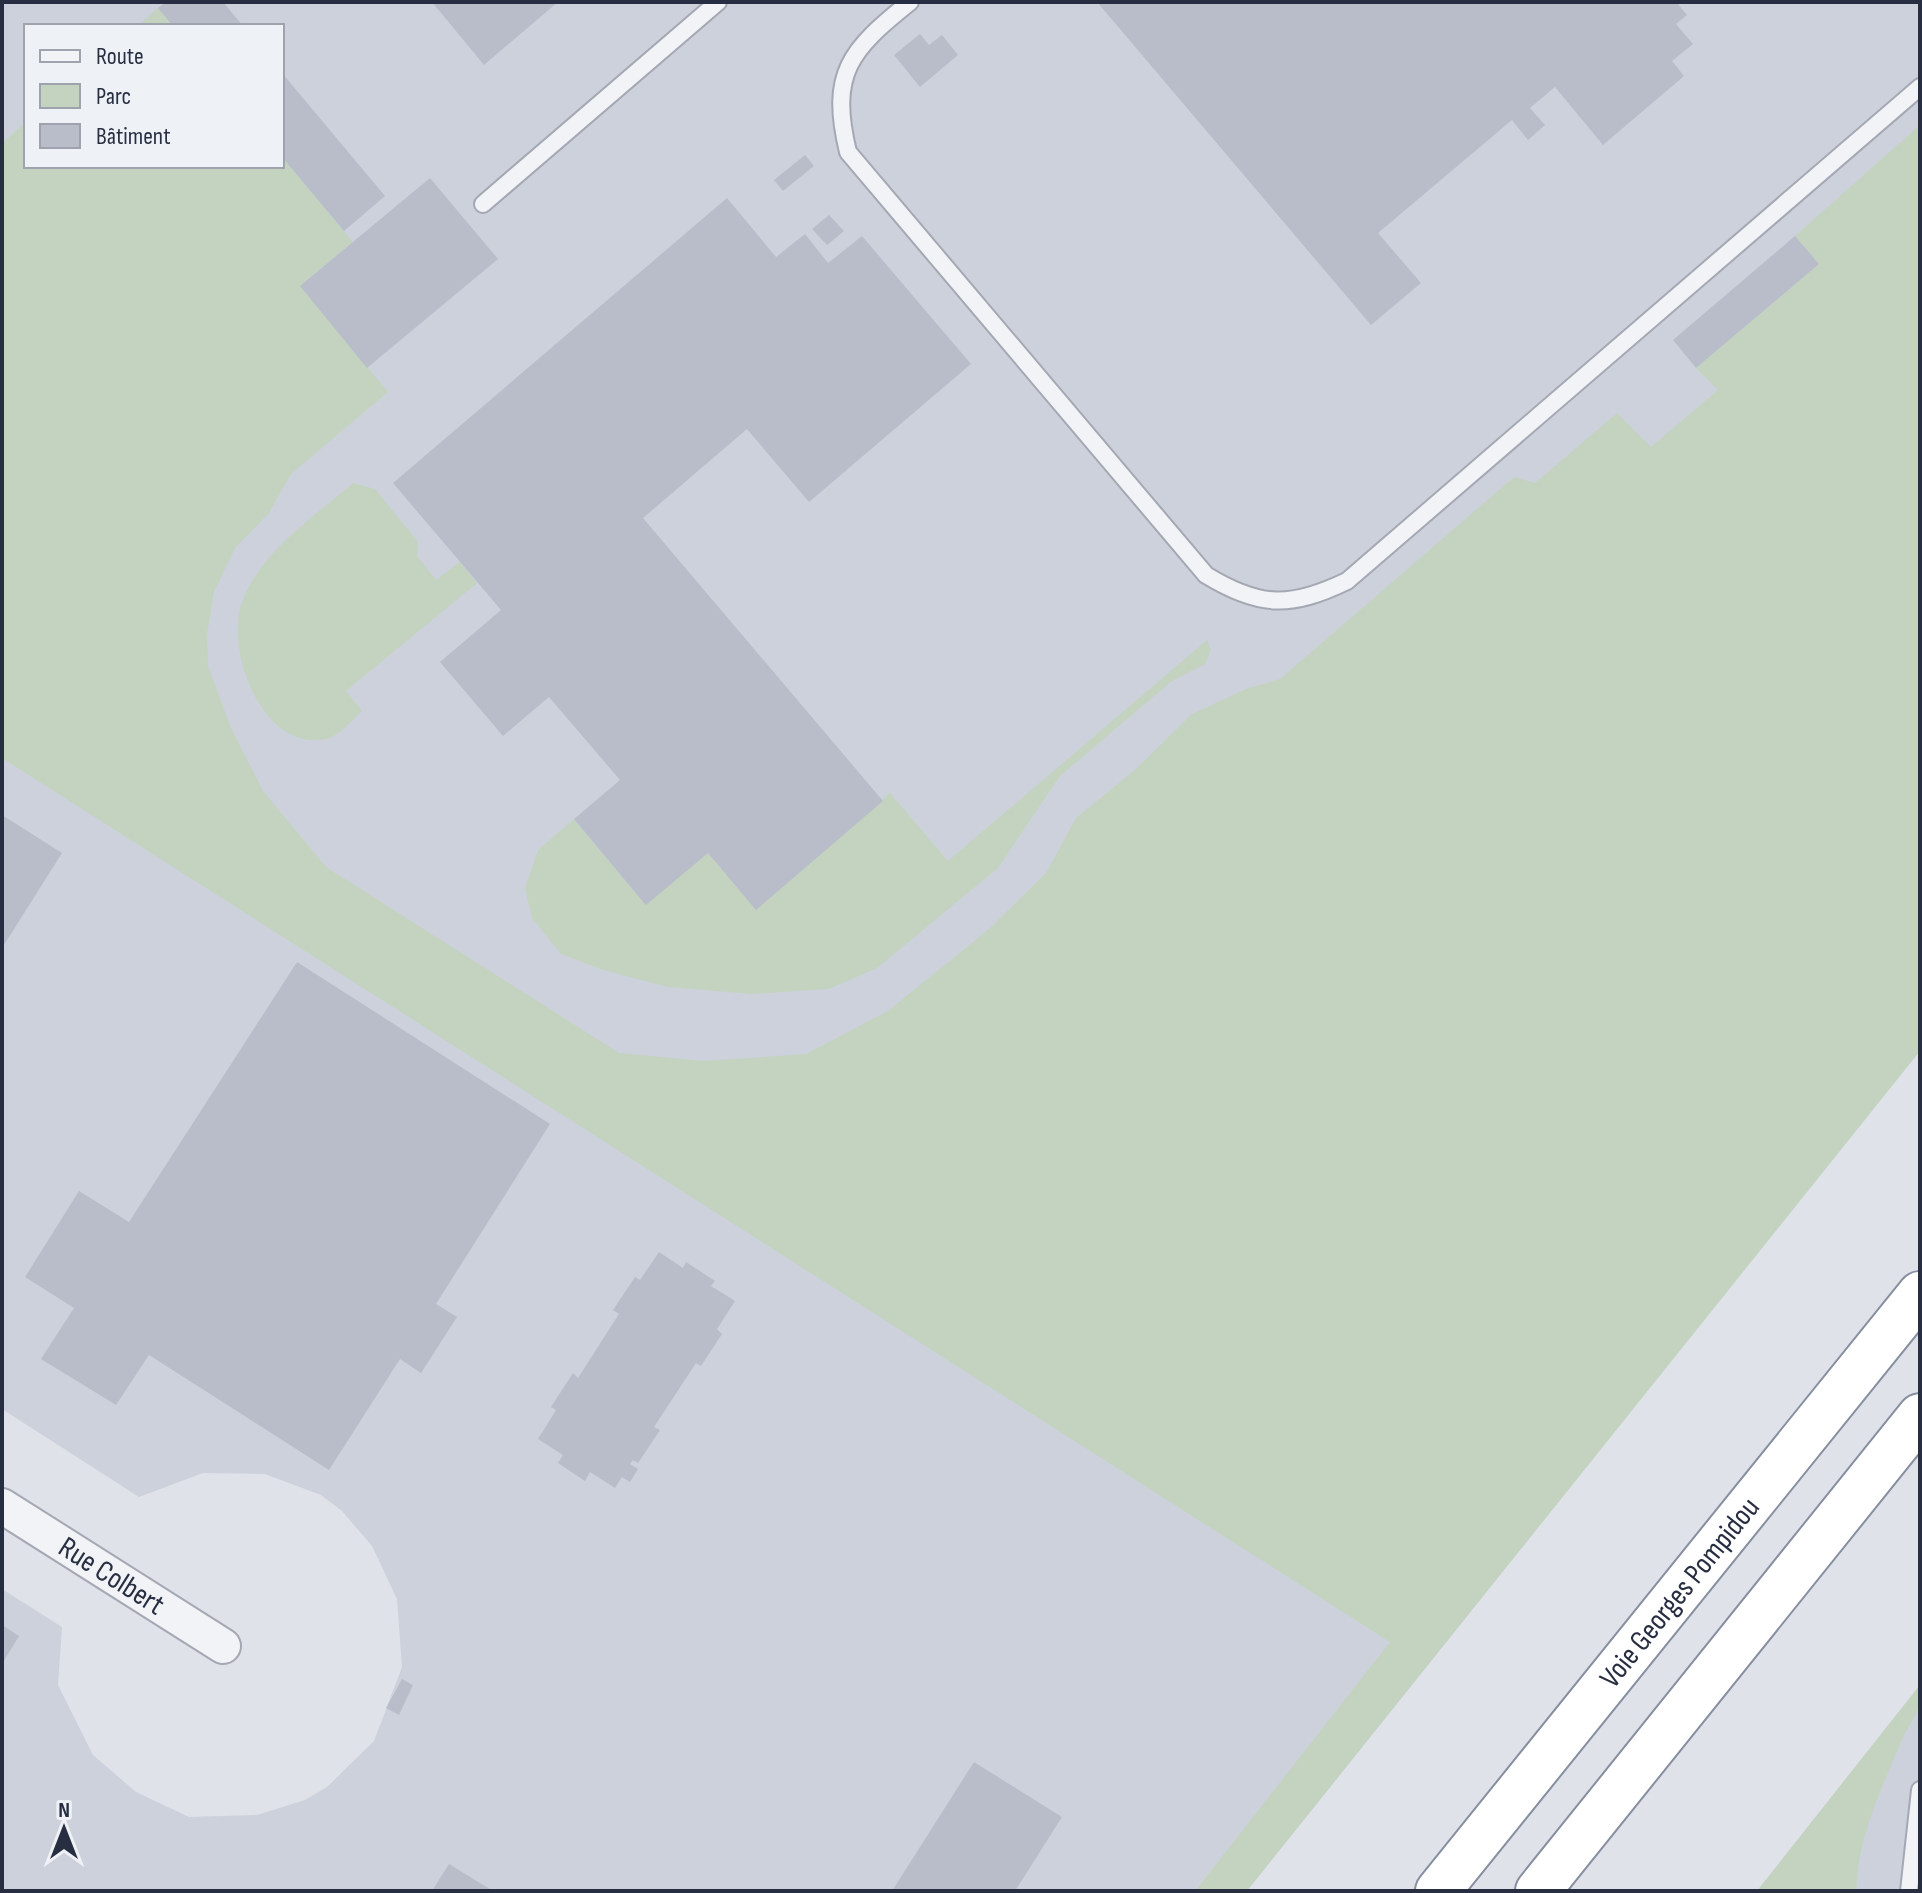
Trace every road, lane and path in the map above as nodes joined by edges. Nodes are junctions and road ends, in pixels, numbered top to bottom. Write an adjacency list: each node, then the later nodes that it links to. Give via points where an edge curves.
1 (718, 2): 4 (lane)
2 (910, 2): 3 (lane, via 870,35 846,69 838,112 848,152 1206,575 1238,595 1275,602 1313,597 1347,581)
3 (1920, 87)
4 (483, 204)
5 (1920, 1294): 10 (highway, Voie Georges Pompidou)
6 (1920, 1416): 11 (highway)
7 (2, 1506): 8 (street, Rue Colbert)
8 (223, 1646)
9 (1920, 1790): 12 (lane)
10 (1438, 1891)
11 (1538, 1891)
12 (1909, 1891)

